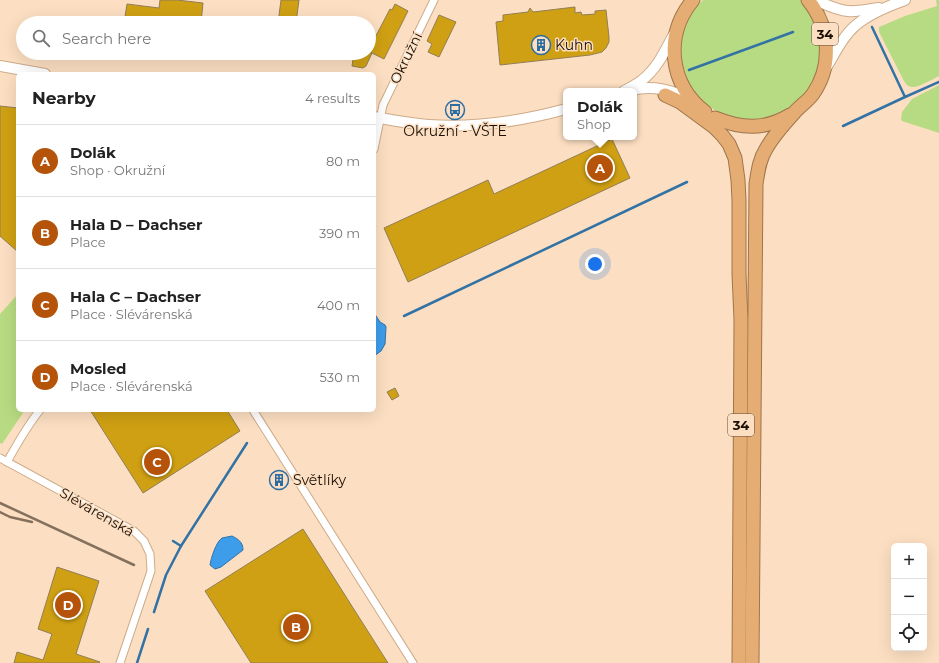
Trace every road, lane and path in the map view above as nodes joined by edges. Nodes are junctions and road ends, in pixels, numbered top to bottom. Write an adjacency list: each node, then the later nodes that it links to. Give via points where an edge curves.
1 (434, 0): 18 (street, Okružní)
2 (693, 0): 7 (highway, 34)
3 (808, 0): 9 (highway, 34, via 820,18 827,44)
4 (815, 0): 6 (main road, via 847,11)
5 (905, 0): 6 (main road)
6 (885, 7): 9 (main road, via 856,24)
7 (678, 27): 11 (main road, via 656,65 648,75); 15 (highway, 34, via 675,39 675,66)
8 (0, 66): 10 (main road)
9 (824, 71): 17 (highway, 34, via 813,94)
10 (34, 72)
11 (630, 88)
12 (637, 89): 15 (main road, via 658,88)
13 (637, 93): 14 (main road)
14 (665, 95): 21 (highway, via 680,102 714,127 729,144 735,158 739,200)
15 (691, 98): 19 (highway, 34)
16 (563, 110): 18 (main road, via 510,121 452,126)
17 (795, 112): 19 (highway, 34, via 776,122 756,126 728,124); 29 (highway, 34, via 773,138 761,158 756,184)
18 (377, 118): 20 (street, Okružní)
19 (715, 118): 21 (highway, via 735,138 745,168 745,279)
20 (376, 128)
21 (741, 320): 28 (highway, 34)
22 (38, 412): 25 (street)
23 (254, 412): 27 (street)
24 (0, 458): 25 (street, Slévárenská)
25 (7, 462): 26 (street, Slévárenská, via 134,531 144,541 150,554 151,571)
26 (120, 663)
27 (413, 663)
28 (739, 663)
29 (752, 663)

